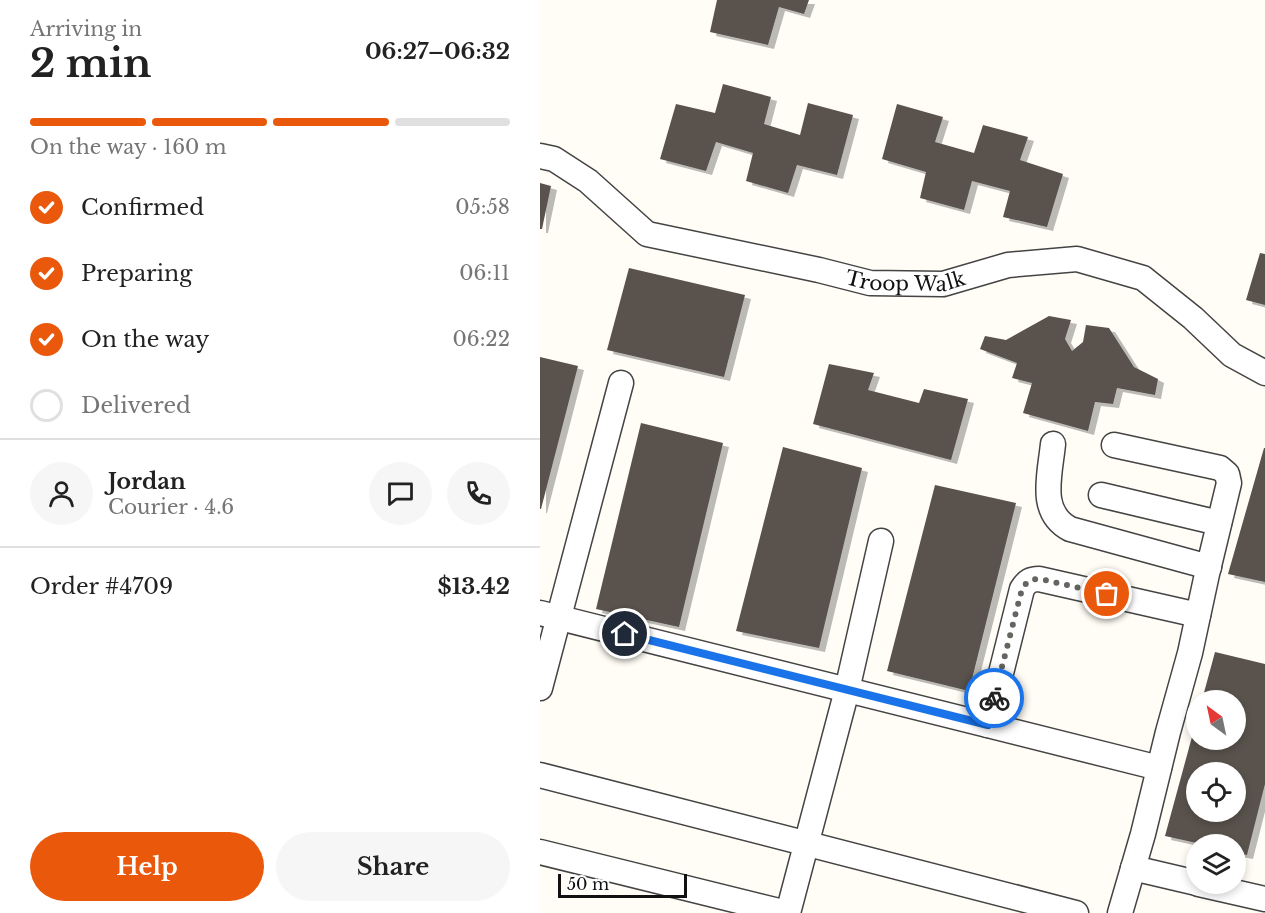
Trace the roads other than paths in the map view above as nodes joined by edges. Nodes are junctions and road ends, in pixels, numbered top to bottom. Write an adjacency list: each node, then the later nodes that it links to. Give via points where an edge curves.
1 (540, 156): 2 (street, Troop Walk, via 555,159 588,181 647,234 870,283 943,284 1008,265 1077,259 1143,278 1232,355)
2 (1265, 373)
3 (621, 383): 10 (street)
4 (1053, 444): 9 (street, via 1048,493 1054,516 1061,524)
5 (1114, 445): 7 (street, via 1220,468 1229,483)
6 (1101, 495): 7 (street)
7 (1219, 523): 9 (street)
8 (881, 541): 13 (street)
9 (1209, 567): 11 (street)
10 (549, 615): 12 (street); 13 (street)
11 (1198, 615): 14 (street, via 1032,579 1022,589); 15 (street)
12 (540, 688)
13 (848, 690): 14 (street); 17 (street)
14 (988, 725): 15 (street)
15 (1159, 768): 19 (street)
16 (540, 775): 17 (street)
17 (806, 843): 23 (street); 24 (street)
18 (540, 852): 23 (street)
19 (1133, 868): 20 (street); 25 (street)
20 (1186, 880)
21 (1244, 894): 22 (street)
22 (1265, 899)
23 (788, 913)
24 (1076, 913)
25 (1120, 913)

